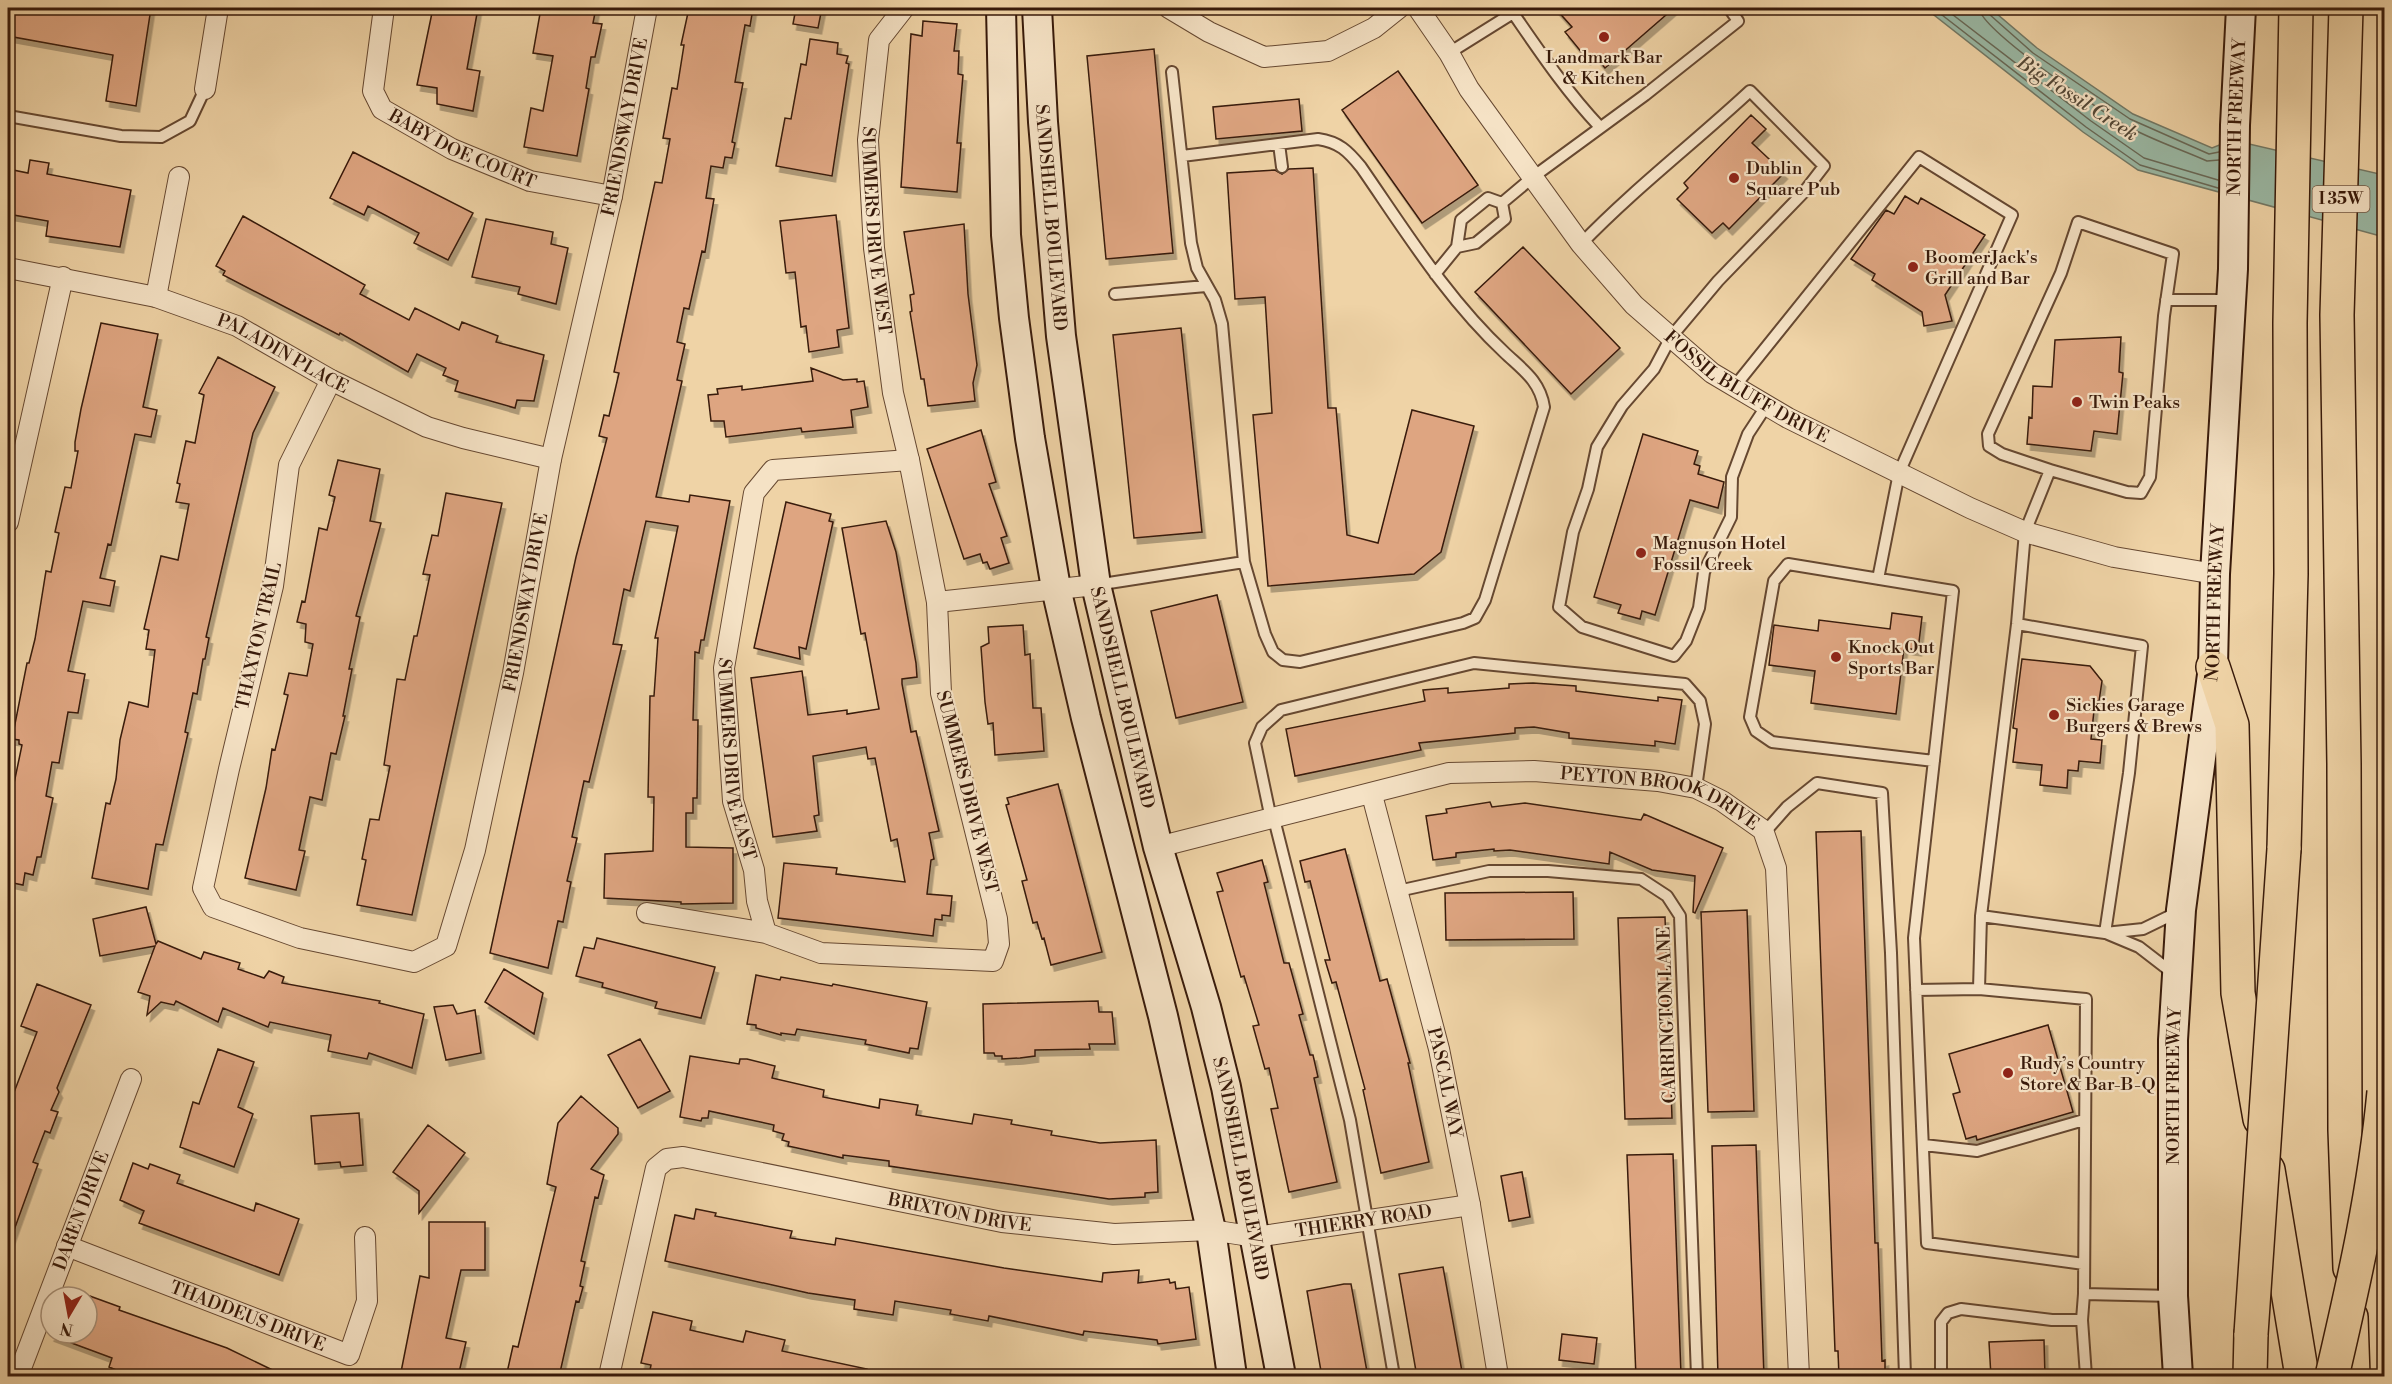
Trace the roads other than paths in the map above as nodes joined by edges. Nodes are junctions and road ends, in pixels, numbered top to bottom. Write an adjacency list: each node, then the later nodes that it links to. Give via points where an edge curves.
1 (218, 8): 17 (street)
2 (384, 8): 25 (street, BABY DOE COURT, via 373,91 382,109 452,149 530,181)
3 (647, 8): 25 (street, FRIENDSWAY DRIVE)
4 (904, 8): 42 (street, SUMMERS DRIVE WEST, via 879,40 868,140 874,248 893,393)
5 (1000, 8): 51 (street, via 1003,178 1014,318)
6 (1037, 8): 50 (street, SANDSHELL BOULEVARD, via 1061,336)
7 (1169, 8): 8 (street, via 1264,57 1328,51 1374,28)
8 (1399, 8)
9 (1418, 8): 15 (street, FOSSIL BLUFF DRIVE)
10 (1729, 8): 19 (lane, via 1738,21)
11 (2241, 8): 36 (street, NORTH FREEWAY)
12 (2296, 8): 97 (highway, bridge, via 2290,323 2291,574 2284,849)
13 (2346, 8): 100 (highway, I 35W, via 2337,315 2345,1130)
14 (1516, 10): 15 (lane); 19 (lane, via 1574,99)
15 (1449, 53): 24 (street, FOSSIL BLUFF DRIVE, via 1469,89)
16 (1172, 72): 21 (lane)
17 (205, 89): 18 (lane, via 190,122 161,137 121,136)
18 (8, 116)
19 (1599, 126): 24 (lane)
20 (1279, 144): 21 (lane); 22 (lane); 30 (lane, via 1318,139 1334,141 1346,149)
21 (1182, 156): 32 (lane, via 1191,243)
22 (1282, 167)
23 (179, 177): 34 (street)
24 (1533, 177): 26 (lane); 27 (street, FOSSIL BLUFF DRIVE)
25 (612, 196): 41 (street, FRIENDSWAY DRIVE)
26 (1502, 203): 28 (lane, via 1504,219 1476,243); 28 (lane, via 1488,198 1461,220)
27 (1581, 244): 37 (street, FOSSIL BLUFF DRIVE, via 1634,305); 37 (lane, via 1669,160 1750,91 1824,166)
28 (1457, 247): 30 (lane)
29 (8, 268): 31 (street, PALADIN PLACE)
30 (1435, 274): 47 (lane, via 1466,315 1532,378 1542,393 1544,407 1485,600 1475,618 1300,662 1283,660 1273,652 1265,634)
31 (63, 277): 34 (street, PALADIN PLACE); 45 (street)
32 (1206, 286): 33 (lane); 47 (lane, via 1222,324)
33 (1114, 294)
34 (156, 297): 38 (street, PALADIN PLACE, via 237,326)
35 (2166, 300): 36 (lane); 43 (lane, via 2150,477 2141,493); 43 (lane, via 2173,254 2078,222 2061,273 1988,434 1989,446 2002,454)
36 (2231, 300): 48 (street, NORTH FREEWAY)
37 (1671, 337): 39 (street, FOSSIL BLUFF DRIVE, via 1712,373); 40 (lane, via 1654,369 1622,406 1597,447 1573,532 1560,607 1582,627 1674,656 1686,641 1699,608 1704,572 1731,517 1732,477 1748,435)
38 (331, 380): 41 (street, PALADIN PLACE, via 428,427); 62 (street, THAXTON TRAIL, via 289,465 273,586 203,888)
39 (1735, 386): 40 (street, FOSSIL BLUFF DRIVE); 44 (lane, via 1919,157 2012,215)
40 (1767, 405): 44 (street, FOSSIL BLUFF DRIVE)
41 (551, 459): 62 (street, FRIENDSWAY DRIVE, via 513,673 478,839 446,946 414,962 300,938 213,907)
42 (909, 460): 52 (street, SUMMERS DRIVE WEST); 66 (street, SUMMERS DRIVE EAST, via 773,470 754,493 724,668 733,801 754,870)
43 (2050, 470): 46 (lane)
44 (1899, 473): 46 (street, FOSSIL BLUFF DRIVE); 49 (lane)
45 (8, 522)
46 (2025, 532): 48 (street, FOSSIL BLUFF DRIVE, via 2114,557); 53 (lane)
47 (1244, 562): 50 (lane)
48 (2215, 574): 54 (street, NORTH FREEWAY)
49 (1878, 579): 55 (lane, via 1953,591); 55 (lane, via 1788,564 1774,581 1750,717 1756,731 1772,742)
50 (1096, 585): 51 (street); 60 (street, SANDSHELL BOULEVARD)
51 (1056, 588): 52 (street); 77 (street, via 1163,1016)
52 (937, 602): 66 (street, SUMMERS DRIVE WEST, via 941,693 997,919 999,944 993,961 821,954)
53 (2016, 624): 65 (lane); 67 (lane, via 2142,646 2129,772)
54 (2213, 667): 63 (street, NORTH FREEWAY); 98 (highway, via 2232,725 2238,993)
55 (1934, 761): 70 (lane, via 1914,938)
56 (1696, 788): 57 (street, PEYTON BROOK DRIVE, via 1658,781 1524,771 1449,773); 58 (lane, via 1705,724 1700,701 1685,684 1474,663 1281,710 1262,727 1255,743); 59 (street, PEYTON BROOK DRIVE, via 1722,801)
57 (1372, 795): 58 (street, PEYTON BROOK DRIVE); 61 (street, PASCAL WAY)
58 (1272, 819): 60 (street, PEYTON BROOK DRIVE); 76 (lane, via 1350,1120)
59 (1764, 833): 92 (street, PEYTON BROOK DRIVE, via 1776,868); 93 (lane, via 1787,807 1817,783 1882,793)
60 (1158, 848): 79 (street, SANDSHELL BOULEVARD, via 1206,1007)
61 (1398, 891): 75 (street, PASCAL WAY, via 1439,1049); 91 (lane, CARRINGTON LANE, via 1489,871 1548,871 1641,879 1667,896 1680,916)
62 (208, 898)
63 (2181, 910): 67 (lane, via 2143,929); 68 (street, NORTH FREEWAY)
64 (646, 913): 66 (street)
65 (1981, 916): 67 (lane); 69 (lane)
66 (766, 933)
67 (2105, 933): 68 (lane, via 2139,947)
68 (2177, 976): 83 (street, NORTH FREEWAY, via 2173,1040)
69 (1978, 989): 70 (lane); 73 (lane, via 2086,999)
70 (1917, 990): 74 (lane)
71 (131, 1079): 80 (street, DAREN DRIVE)
72 (2385, 1092): 99 (highway, bridge, via 2364,1236)
73 (2084, 1120): 74 (lane, via 1977,1151); 81 (lane)
74 (1924, 1145): 81 (lane, via 1927,1243)
75 (1470, 1205): 76 (street, THIERRY ROAD); 90 (street, PASCAL WAY)
76 (1369, 1220): 79 (street, THIERRY ROAD); 89 (lane)
77 (1211, 1230): 79 (street, BRIXTON DRIVE); 86 (street, BRIXTON DRIVE, via 1114,1234 1002,1222 683,1157 667,1159 656,1168); 87 (street)
78 (365, 1237): 80 (street, THADDEUS DRIVE, via 367,1301 349,1354)
79 (1256, 1237): 88 (street, SANDSHELL BOULEVARD)
80 (67, 1246): 85 (street, DAREN DRIVE)
81 (2085, 1264): 82 (lane)
82 (2084, 1294): 83 (lane); 84 (lane)
83 (2174, 1296): 96 (street, NORTH FREEWAY)
84 (2082, 1320): 94 (lane, via 1961,1309 1948,1312 1941,1322); 95 (lane)
85 (18, 1377)
86 (609, 1377)
87 (1232, 1377)
88 (1281, 1377)
89 (1395, 1377)
90 (1498, 1377)
91 (1697, 1377)
92 (1799, 1377)
93 (1905, 1377)
94 (1941, 1377)
95 (2086, 1377)
96 (2178, 1377)
97 (2250, 1377)
98 (2302, 1377)
99 (2332, 1377)
100 (2353, 1377)

